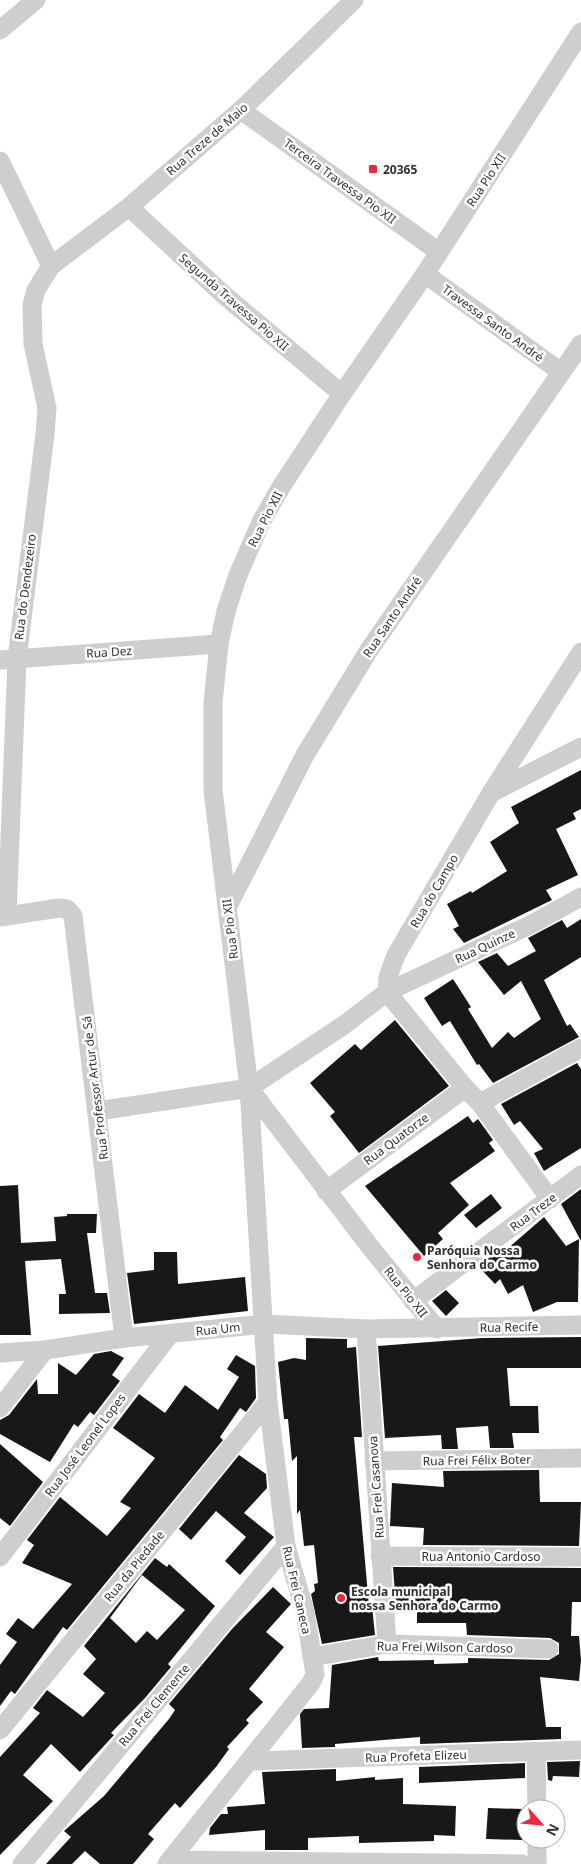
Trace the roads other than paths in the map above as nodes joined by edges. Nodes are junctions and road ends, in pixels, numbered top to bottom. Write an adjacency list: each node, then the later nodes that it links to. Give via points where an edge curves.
1 (36, 0): 3 (street)
2 (354, 0): 5 (street, Rua Treze de Maio)
3 (0, 30)
4 (581, 32): 8 (street, Rua Pio XII)
5 (241, 110): 7 (street, Rua Treze de Maio); 8 (street, Terceira Travessa Pio XII)
6 (0, 161): 9 (street)
7 (129, 207): 9 (street, Rua Treze de Maio); 13 (street, Segunda Travessa Pio XII, via 224,296)
8 (439, 252): 10 (street, Rua Pio XII)
9 (51, 266): 16 (street, Rua do Dendezeiro, via 36,290 32,305 33,344 46,408 44,442)
10 (425, 274): 12 (street, Travessa Santo André); 13 (street, Rua Pio XII)
11 (581, 344): 12 (street, Rua Santo André)
12 (561, 372): 20 (street, Rua Santo André, via 369,650 305,755)
13 (342, 394): 14 (street, Rua Pio XII, via 261,522 238,575)
14 (219, 644): 16 (street, Rua Dez); 20 (street, Rua Pio XII, via 212,773)
15 (581, 652): 18 (street, Rua do Campo)
16 (8, 659): 21 (street, Rua do Dendezeiro)
17 (581, 747): 18 (street)
18 (491, 793): 22 (street, Rua do Campo, via 396,955 390,969)
19 (581, 897): 22 (street, Rua Quinze, via 532,924)
20 (228, 906): 24 (street, Rua Pio XII)
21 (3, 917): 27 (street, Rua Professor Artur de Sá, via 59,908 73,916)
22 (387, 992): 24 (street, via 344,1025); 25 (street)
23 (581, 1048): 26 (street)
24 (249, 1088): 27 (street); 29 (street, Rua Pio XII); 32 (street, Rua Pio XII)
25 (465, 1088): 26 (street); 29 (street, Rua Quatorze)
26 (480, 1103): 30 (street)
27 (98, 1111): 37 (street, Rua Professor Artur de Sá)
28 (581, 1176): 30 (street, Rua Treze)
29 (326, 1191): 31 (street, Rua Pio XII)
30 (550, 1199): 31 (street, Rua Treze)
31 (412, 1301): 35 (street, Rua Pio XII)
32 (265, 1324): 34 (street, Rua Um); 36 (street, Rua Um); 40 (street, Rua Frei Caneca)
33 (581, 1325): 35 (street, Rua Recife)
34 (366, 1329): 35 (street, Rua Um); 43 (street, Rua Frei Casanova)
35 (437, 1329)
36 (170, 1334): 37 (street, Rua Um); 45 (street, Rua José Leonel Lopes)
37 (124, 1338): 38 (street, Rua Um)
38 (46, 1350): 39 (street, Rua Um); 41 (street)
39 (0, 1354)
40 (268, 1402): 44 (street, Rua Frei Caneca); 51 (street, Rua da Piedade)
41 (0, 1408)
42 (581, 1458): 43 (street, Rua Frei Félix Boter)
43 (374, 1461): 46 (street, Rua Frei Casanova)
44 (286, 1546): 50 (street, Rua Frei Caneca, via 305,1612); 58 (street, Rua Frei Clemente)
45 (1, 1553)
46 (380, 1556): 47 (street, Rua Antonio Cardoso); 48 (street, Rua Frei Casanova)
47 (581, 1557)
48 (386, 1644): 49 (street, Rua Frei Wilson Cardoso); 50 (street, Rua Frei Wilson Cardoso)
49 (549, 1649)
50 (312, 1656): 54 (street, Rua Frei Caneca, via 314,1679)
51 (0, 1730)
52 (578, 1751): 53 (street, Rua Profeta Elizeu)
53 (536, 1752): 54 (street, Rua Profeta Elizeu); 55 (street)
54 (251, 1761): 57 (street, Rua Frei Caneca)
55 (537, 1799)
56 (537, 1849): 60 (street)
57 (168, 1862): 59 (street)
58 (22, 1864)
59 (522, 1864)
60 (537, 1864)

